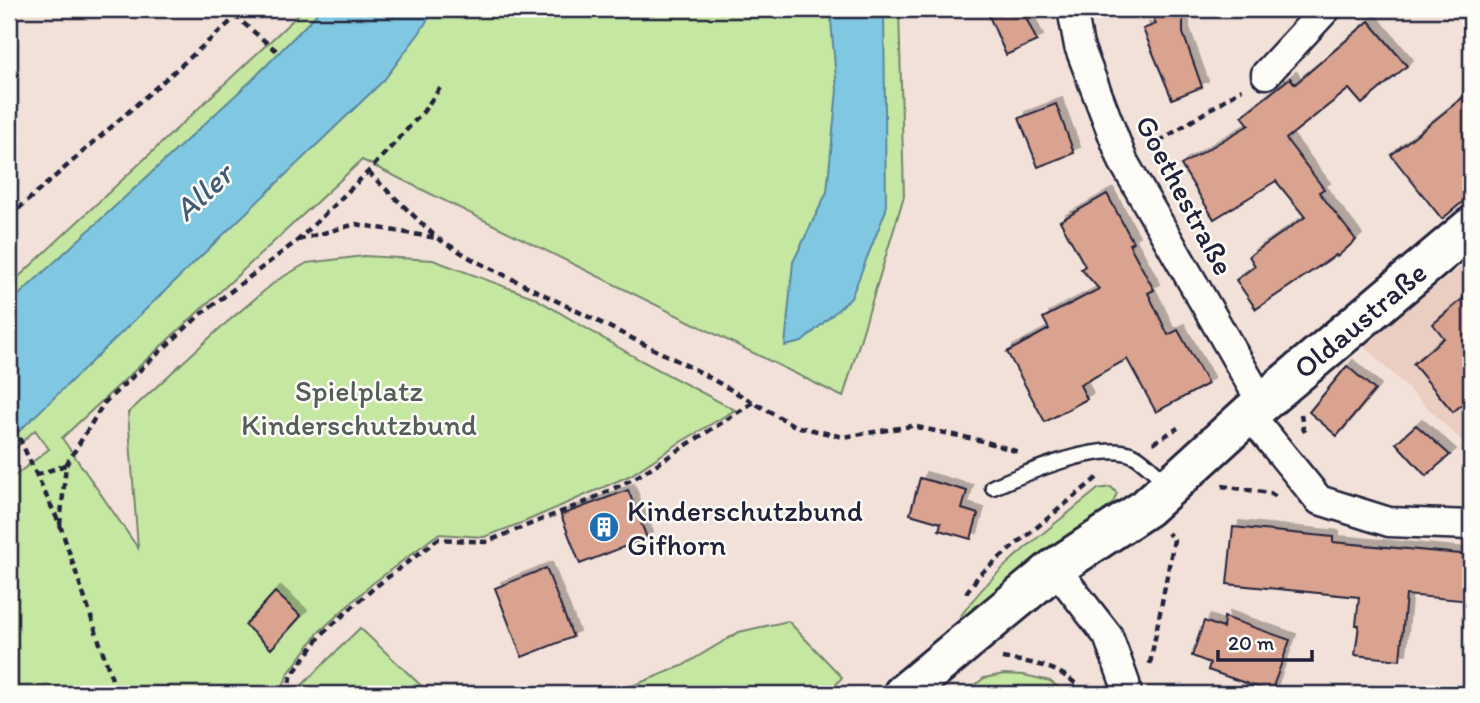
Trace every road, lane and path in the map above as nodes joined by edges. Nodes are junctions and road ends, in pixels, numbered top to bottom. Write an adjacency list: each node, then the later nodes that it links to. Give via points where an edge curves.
1 (1072, 9): 6 (street, Goethestraße, via 1079,46)
2 (1326, 9): 4 (street)
3 (278, 52): 8 (path, via 236,17)
4 (1266, 74): 6 (path)
5 (442, 85): 7 (path)
6 (1123, 161): 13 (street, Goethestraße)
7 (368, 172): 10 (path); 11 (path)
8 (9, 216)
9 (1471, 227): 13 (street, Oldaustraße)
10 (437, 238): 11 (path, via 356,224); 12 (path)
11 (297, 241): 16 (path, via 201,314 104,403)
12 (755, 402): 15 (path, via 795,426 843,437 912,426); 27 (path, via 635,478 587,500 486,542 438,538 322,634 292,675)
13 (1256, 409): 18 (street, Oldaustraße); 21 (street, Goethestraße, via 1320,500 1389,522)
14 (9, 416): 17 (path)
15 (1054, 462): 18 (lane, via 1108,451 1133,455); 19 (lane)
16 (66, 465): 17 (path); 20 (path)
17 (36, 475): 20 (path)
18 (1162, 479): 23 (street, Oldaustraße, via 1146,508)
19 (993, 487)
20 (60, 525): 26 (path)
21 (1471, 525)
22 (1161, 526): 25 (path, via 1174,540 1149,671)
23 (1055, 568): 25 (street, via 1108,636); 28 (street, Oldaustraße)
24 (1002, 658): 29 (path, via 1047,665)
25 (1126, 689)
26 (117, 694)
27 (285, 694)
28 (903, 694)
29 (1086, 694)

